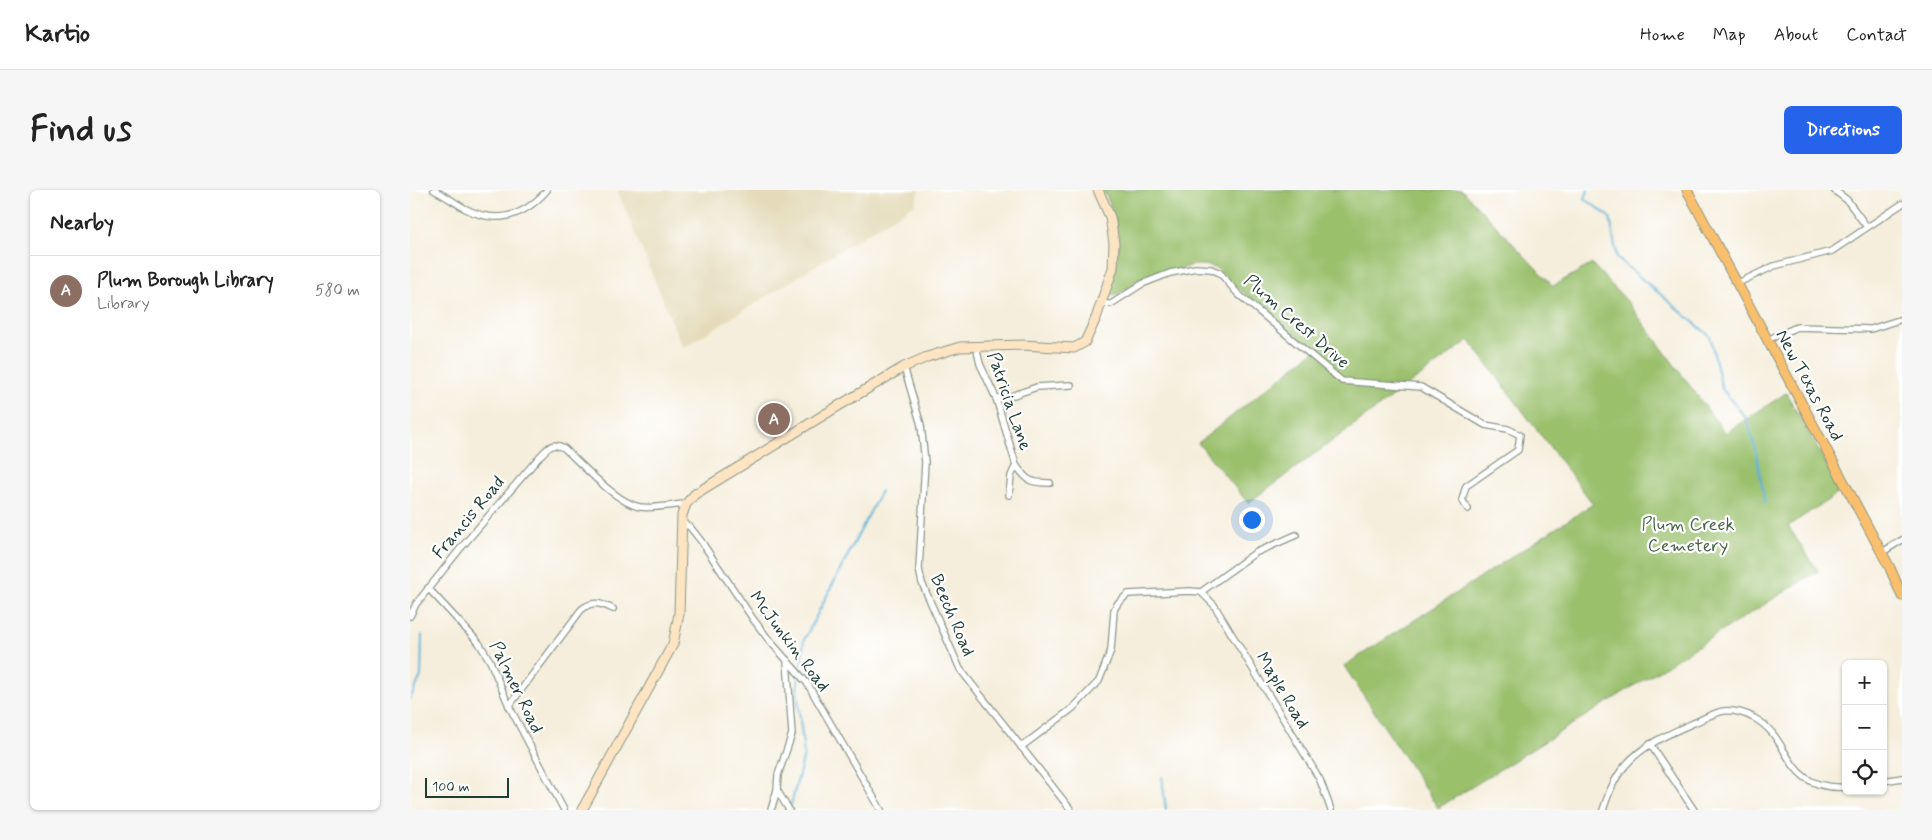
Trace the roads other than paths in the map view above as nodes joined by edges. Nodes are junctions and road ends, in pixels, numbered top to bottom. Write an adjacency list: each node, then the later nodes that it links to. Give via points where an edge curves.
1 (434, 190): 2 (street, via 483,216 495,217 518,214)
2 (547, 190)
3 (1098, 190): 9 (street, via 1110,217 1114,243 1113,268)
4 (1687, 190): 8 (main road, New Texas Road)
5 (1834, 190): 7 (street, via 1847,200)
6 (1902, 204): 7 (street)
7 (1867, 227): 8 (street, via 1832,250 1774,266)
8 (1738, 283): 11 (main road, New Texas Road)
9 (1101, 304): 12 (street, via 1085,342 1074,348); 20 (street, Plum Crest Drive, via 1111,304 1142,284 1170,273 1211,269 1220,273 1238,294 1342,381 1421,387 1485,425 1520,435 1518,450 1466,486 1462,500)
10 (1902, 319): 11 (street, via 1871,329 1797,327)
11 (1767, 340): 24 (main road, New Texas Road)
12 (976, 346): 13 (street, via 944,350); 15 (street, Patricia Lane, via 980,364)
13 (904, 366): 19 (street, via 720,478); 33 (street, Beech Road, via 924,442 926,462 919,574 960,669)
14 (1071, 385): 15 (street, via 1037,387)
15 (996, 398): 16 (street, Patricia Lane)
16 (1016, 465): 17 (street, via 1028,480); 18 (street, Patricia Lane, via 1011,476)
17 (1050, 483)
18 (1010, 495)
19 (686, 504): 21 (street); 25 (street, Francis Road, via 647,508 625,502 564,448 552,445)
20 (1468, 510)
21 (682, 522): 30 (street, McJunkin Road, via 701,541 753,619); 39 (street, via 679,614 673,644)
22 (1296, 535): 26 (street, via 1256,553)
23 (1902, 540): 24 (street)
24 (1881, 553): 27 (main road, New Texas Road)
25 (428, 588): 29 (street, Francis Road); 31 (street, Palmer Road, via 479,642)
26 (1201, 592): 33 (street, via 1128,594 1114,610 1111,650 1099,681 1073,708); 44 (street, Maple Road, via 1214,605 1310,763)
27 (1902, 596)
28 (613, 609): 31 (street, via 590,603 581,610)
29 (410, 616)
30 (787, 660): 37 (street, via 792,734 778,775); 42 (street, McJunkin Road, via 807,683)
31 (509, 706): 38 (street, Palmer Road)
32 (1650, 744): 36 (street, via 1715,714 1740,712 1770,731 1804,777 1824,786); 45 (street, via 1626,765); 46 (street)
33 (1021, 747): 43 (street, Beech Road)
34 (1902, 778): 35 (street)
35 (1887, 780)
36 (1842, 787)
37 (777, 790): 40 (street); 41 (street)
38 (564, 810)
39 (582, 810)
40 (771, 810)
41 (789, 810)
42 (882, 810)
43 (1071, 810)
44 (1331, 810)
45 (1603, 810)
46 (1694, 810)

